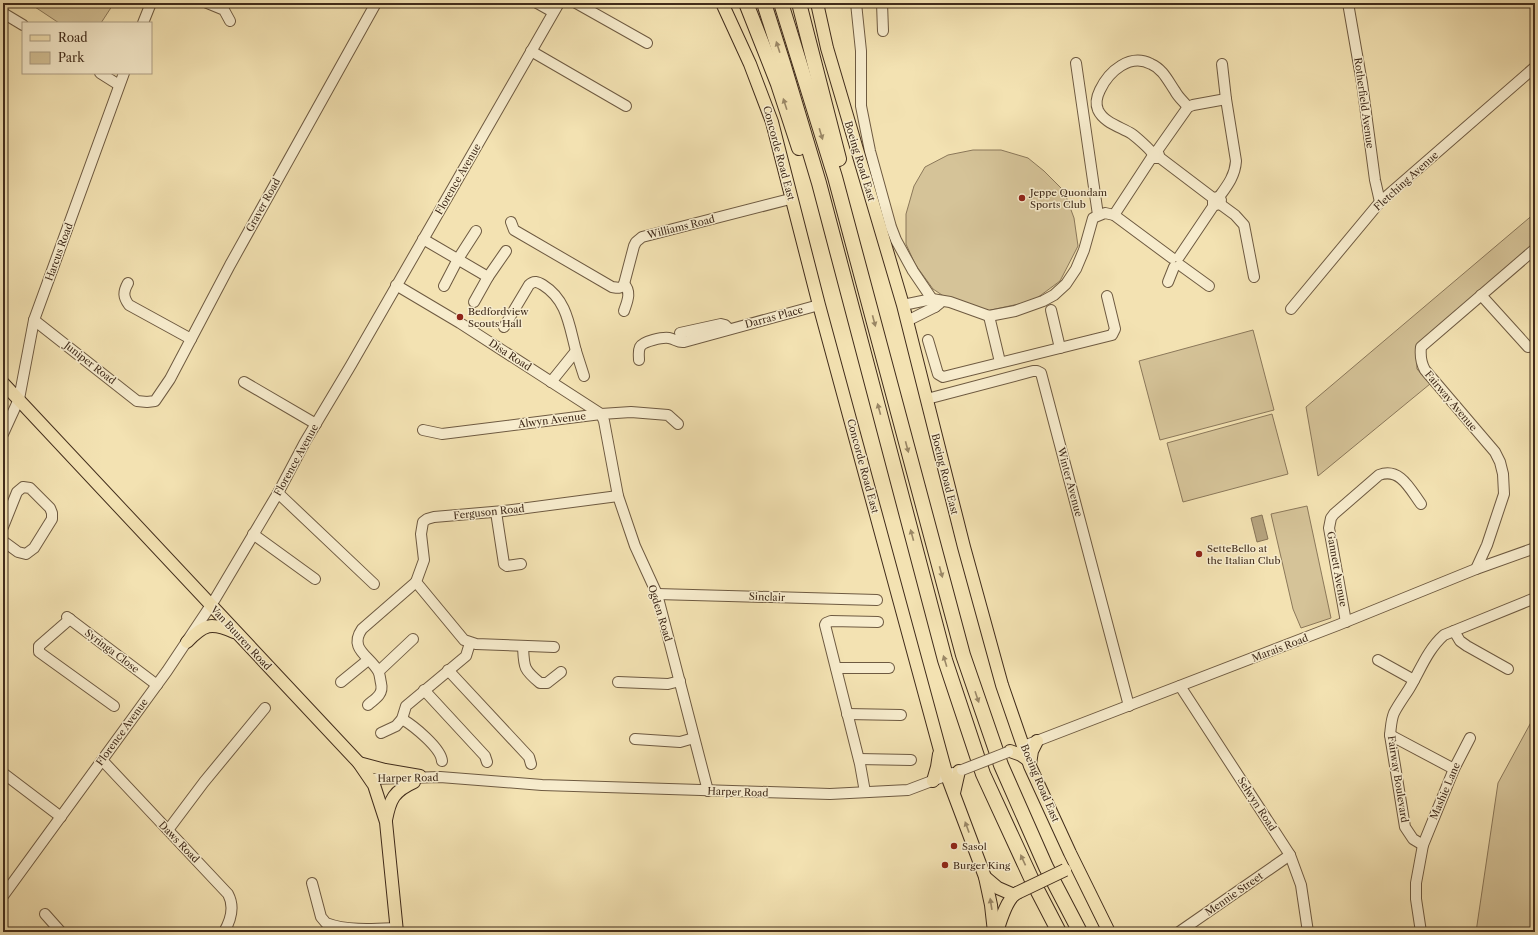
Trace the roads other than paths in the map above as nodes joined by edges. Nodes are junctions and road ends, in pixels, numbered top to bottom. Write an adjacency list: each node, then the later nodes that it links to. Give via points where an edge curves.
1 (151, 3): 19 (street)
2 (207, 3): 18 (street, via 224,10)
3 (376, 3): 71 (street, Graver Road)
4 (537, 3): 16 (street)
5 (559, 3): 16 (street, Florence Avenue)
6 (576, 3): 22 (street)
7 (722, 3): 34 (main road, Concorde Road East, via 763,96 772,122)
8 (746, 3): 68 (highway, one-way to 8, via 778,84)
9 (764, 3): 68 (highway, one-way to 9, via 819,183)
10 (781, 3): 50 (highway, one-way to 50, via 835,177)
11 (799, 3): 50 (highway, via 842,174)
12 (817, 3): 60 (main road, Boeing Road East, via 827,48)
13 (856, 3): 58 (street, via 861,51 861,106 870,150 896,240 913,271)
14 (882, 3): 21 (street)
15 (1348, 3): 36 (street, Rotherfield Avenue)
16 (553, 12): 23 (street, Florence Avenue)
17 (3, 13): 20 (street)
18 (230, 21)
19 (143, 22)
20 (22, 24)
21 (883, 30)
22 (647, 43)
23 (531, 51): 31 (street); 41 (street, Florence Avenue)
24 (1076, 63): 37 (street)
25 (1222, 64): 30 (street)
26 (1535, 67): 36 (street, Fletching Avenue)
27 (102, 74): 29 (street)
28 (124, 74): 29 (street, Harcus Road)
29 (119, 85): 65 (street, Harcus Road)
30 (1226, 99): 32 (street); 35 (street, via 1236,168)
31 (626, 106)
32 (1188, 107): 33 (street); 33 (street, via 1165,75 1145,61 1125,64 1110,74 1097,99 1099,112 1108,121 1132,134)
33 (1155, 155): 35 (street); 38 (street)
34 (790, 198): 51 (street, Williams Road, via 642,237 634,246); 59 (main road, Concorde Road East)
35 (1217, 201): 45 (street); 47 (street, via 1244,225)
36 (1380, 202): 61 (street, Fletching Avenue)
37 (1098, 215): 38 (street); 64 (street, via 1093,218 1079,263 1066,284 1043,301 1015,311)
38 (1114, 215): 45 (street)
39 (511, 222): 51 (street, via 514,230 612,287 620,288)
40 (476, 231): 44 (street)
41 (423, 239): 44 (street); 52 (street, Florence Avenue)
42 (1535, 249): 55 (street, Fairway Avenue)
43 (506, 251): 46 (street)
44 (458, 259): 46 (street); 53 (street)
45 (1176, 262): 48 (street); 54 (street)
46 (488, 277): 57 (street)
47 (1254, 277)
48 (1168, 282)
49 (128, 283): 71 (street, via 124,299 129,305)
50 (864, 283): 184 (highway, one-way to 184, via 963,655 1000,765 1046,867)
51 (624, 284): 63 (street, via 628,288 629,297)
52 (396, 285): 80 (street, Disa Road); 86 (street, Florence Avenue)
53 (444, 286)
54 (1209, 286)
55 (1481, 294): 73 (street); 99 (street, Fairway Avenue, via 1421,347 1420,354 1421,364 1425,370 1495,452 1500,462 1504,494)
56 (1107, 296): 74 (street, via 1114,333)
57 (474, 302)
58 (936, 302): 60 (street); 64 (street, via 950,302); 66 (street)
59 (819, 305): 69 (street, Darras Place); 146 (main road, Concorde Road East)
60 (903, 305): 66 (main road, Boeing Road East)
61 (1291, 309)
62 (1051, 310): 74 (street)
63 (624, 312)
64 (989, 316): 77 (street)
65 (34, 320): 82 (street, Harcus Road); 84 (street, Juniper Road, via 137,400)
66 (907, 321): 83 (main road, Boeing Road East)
67 (504, 327): 75 (street, via 529,285 536,282 559,298)
68 (856, 328): 183 (highway, one-way to 68, via 980,767 945,660)
69 (729, 329): 70 (street, via 721,324); 76 (street, Darras Place, via 684,342 665,338 648,342 640,347)
70 (680, 333)
71 (191, 339): 84 (street, Graver Road, via 158,398)
72 (928, 340): 77 (street, via 938,374 943,377)
73 (1528, 347)
74 (1060, 348): 77 (street)
75 (576, 351): 78 (street); 80 (street)
76 (639, 360)
77 (1000, 362)
78 (584, 376)
79 (244, 382): 86 (street)
80 (551, 382): 85 (street, Disa Road)
81 (3, 383): 82 (main road, Van Buuren Road)
82 (18, 399): 89 (street, Harcus Road); 106 (main road, Van Buuren Road)
83 (927, 399): 133 (street, Winter Avenue, via 1033,371 1041,373); 139 (main road, Boeing Road East, via 988,638)
84 (147, 402)
85 (601, 414): 87 (street, Alwyn Avenue, via 631,412 668,416); 88 (street, Alwyn Avenue, via 442,434); 91 (street, Ogden Road)
86 (316, 424): 90 (street, Florence Avenue)
87 (678, 424)
88 (423, 430)
89 (3, 434)
90 (278, 493): 95 (street, Florence Avenue); 102 (street)
91 (618, 496): 93 (street, Ferguson Road); 103 (street, Ogden Road, via 635,546)
92 (1421, 504): 108 (street, Gannett Avenue, via 1400,476 1387,473 1379,475 1331,518 1330,528)
93 (496, 512): 98 (street, via 504,564); 101 (street, Ferguson Road, via 425,520 421,527 424,560)
94 (3, 527): 96 (street, via 17,492 24,487 30,488 52,513 52,519 34,548 26,554 18,552)
95 (253, 534): 100 (street); 106 (street, Florence Avenue)
96 (3, 541)
97 (1535, 548): 99 (street, Marais Road)
98 (521, 564)
99 (1476, 569): 108 (street, Marais Road)
100 (315, 579)
101 (416, 582): 113 (street, via 460,636); 116 (street, Ferguson Road, via 362,629 357,641)
102 (374, 584)
103 (657, 594): 105 (street, Sinclair); 125 (street, Ogden Road)
104 (1535, 598): 109 (street, Fairway Boulevard)
105 (878, 600)
106 (210, 606): 110 (main road, Van Buuren Road); 112 (street, Florence Avenue)
107 (878, 622): 118 (street, via 826,623 824,627)
108 (1346, 622): 129 (street, Marais Road)
109 (1454, 631): 120 (street, via 1460,641 1467,646); 124 (street, Fairway Boulevard, via 1436,642)
110 (237, 633): 112 (main road, via 212,625 202,628); 153 (main road, Van Buuren Road)
111 (413, 639): 122 (street)
112 (187, 642): 128 (street, Florence Avenue)
113 (470, 643): 114 (street); 121 (street, via 466,656)
114 (523, 646): 115 (street); 123 (street, via 525,668 540,683 547,683)
115 (554, 647)
116 (368, 660): 122 (street); 126 (street)
117 (1378, 660): 124 (street)
118 (836, 668): 119 (street); 135 (street)
119 (889, 668)
120 (1508, 669)
121 (448, 670): 130 (street); 155 (street, via 529,757)
122 (379, 671): 131 (street, via 381,691)
123 (561, 672)
124 (1414, 680): 140 (street, Fairway Boulevard, via 1394,713)
125 (680, 681): 127 (street, via 668,684); 141 (street, Ogden Road)
126 (342, 682)
127 (618, 682)
128 (156, 685): 132 (street, Syringa Close, via 68,618 39,646 39,652); 149 (street, Florence Avenue)
129 (1180, 686): 133 (street, Marais Road); 171 (street, Selwyn Road)
130 (424, 690): 137 (street, via 406,706); 152 (street, via 485,756)
131 (368, 705)
132 (114, 706)
133 (1129, 706): 144 (street, Marais Road)
134 (264, 708): 168 (street)
135 (847, 714): 136 (street); 148 (street)
136 (901, 715)
137 (402, 719): 138 (street, via 396,726); 151 (street, via 414,726 441,754)
138 (381, 733)
139 (1018, 733): 145 (main road, Boeing Road East); 147 (main road)
140 (1390, 735): 156 (street); 169 (street, Fairway Boulevard, via 1405,827 1413,839)
141 (694, 738): 143 (street, via 680,742); 163 (street, Ogden Road)
142 (1470, 738): 156 (street, Mashie Lane)
143 (635, 739)
144 (1037, 741): 145 (street, Marais Road); 154 (main road)
145 (1024, 746): 147 (street, Harper Road); 154 (main road, Boeing Road East)
146 (940, 750): 157 (main road, via 950,763); 159 (main road, Concorde Road East); 162 (main road)
147 (1010, 751): 154 (main road, via 1021,755); 157 (street, Harper Road, bridge)
148 (859, 759): 150 (street); 164 (street)
149 (102, 760): 166 (street, Florence Avenue); 168 (street, Daws Road)
150 (911, 760)
151 (442, 761)
152 (487, 762)
153 (359, 763): 160 (main road); 161 (main road, Van Buuren Road)
154 (1029, 763): 170 (main road, Boeing Road East)
155 (531, 764)
156 (1454, 769): 169 (street, Mashie Lane)
157 (961, 770): 159 (street, Harper Road); 165 (main road)
158 (3, 773): 166 (street)
159 (947, 776): 162 (street, Harper Road); 165 (main road, Concorde Road East)
160 (417, 779): 161 (street, Harper Road); 163 (street, Harper Road, via 445,778 542,785); 167 (main road, via 401,788 394,796)
161 (373, 782): 167 (main road, Van Buuren Road)
162 (931, 782): 164 (street, Harper Road, via 908,790); 165 (main road)
163 (708, 791): 164 (street, Harper Road, via 830,794)
164 (865, 792)
165 (955, 794): 173 (main road, Concorde Road East, one-way to 165)
166 (61, 817): 176 (street, Florence Avenue)
167 (386, 822): 179 (main road, Van Buuren Road)
168 (168, 830): 181 (street, Daws Road, via 229,896 232,913)
169 (1423, 845): 188 (street, via 1416,882)
170 (1070, 853): 172 (main road); 177 (main road, Boeing Road East)
171 (1290, 855): 186 (street, Mennie Street); 187 (street, Selwyn Road, via 1301,885)
172 (1066, 869): 175 (main road, bridge); 177 (main road, via 1076,875)
173 (985, 876): 175 (main road, via 998,888); 182 (main road, Concorde Road East, one-way to 173)
174 (312, 883): 179 (street, via 321,917 326,923 347,928)
175 (1015, 894): 182 (main road)
176 (3, 896)
177 (1098, 910): 185 (main road, Boeing Road East)
178 (45, 914): 180 (street)
179 (397, 930)
180 (61, 932)
181 (224, 932)
182 (995, 932)
183 (1059, 932)
184 (1080, 932)
185 (1108, 932)
186 (1179, 932)
187 (1308, 932)
188 (1421, 932)

